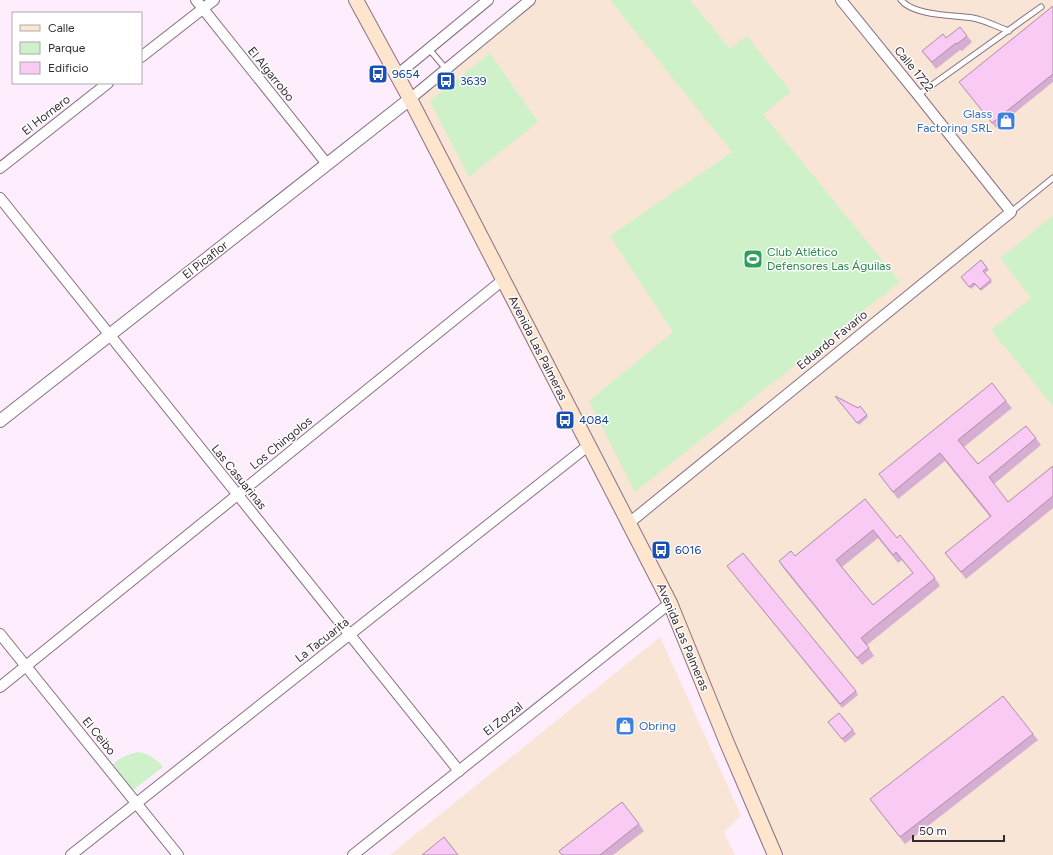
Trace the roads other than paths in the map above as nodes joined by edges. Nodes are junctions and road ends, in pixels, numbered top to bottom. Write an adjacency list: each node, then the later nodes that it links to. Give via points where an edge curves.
1 (196, 0): 9 (street, El Algarrobo)
2 (214, 0): 9 (street)
3 (356, 0): 14 (main road, Avenida Las Palmeras)
4 (488, 0): 11 (street)
5 (530, 0): 13 (street)
6 (841, 0): 16 (street, Calle 1722)
7 (901, 0): 10 (lane, via 906,6 939,15 974,18)
8 (1041, 7): 10 (lane)
9 (203, 9): 12 (street); 18 (street, El Algarrobo)
10 (1009, 31): 16 (lane)
11 (429, 49): 13 (lane); 14 (street)
12 (142, 56)
13 (447, 69): 17 (street)
14 (397, 75): 17 (main road, Avenida Las Palmeras)
15 (107, 84): 19 (street, El Hornero)
16 (918, 95): 22 (street, Calle 1722)
17 (410, 99): 18 (street, El Picaflor); 23 (main road, Avenida Las Palmeras)
18 (327, 164): 24 (street, El Picaflor)
19 (0, 168)
20 (1053, 178): 22 (lane, Eduardo Favario)
21 (0, 198): 24 (street, Las Casuarinas)
22 (1011, 212): 28 (street, Eduardo Favario)
23 (503, 280): 26 (main road, Avenida Las Palmeras); 27 (street, Los Chingolos)
24 (110, 335): 25 (street, El Picaflor); 27 (street, Las Casuarinas)
25 (0, 421)
26 (588, 445): 28 (main road, Avenida Las Palmeras); 31 (street, La Tacuarita)
27 (238, 495): 31 (street, Las Casuarinas); 32 (street, Los Chingolos)
28 (629, 523): 29 (main road, Avenida Las Palmeras)
29 (670, 603): 34 (street, El Zorzal); 39 (main road, Avenida Las Palmeras)
30 (0, 634): 32 (street, El Ceibo)
31 (350, 635): 34 (street, Las Casuarinas); 35 (street, La Tacuarita)
32 (26, 667): 33 (street, Los Chingolos); 35 (street, El Ceibo)
33 (0, 688)
34 (459, 771): 38 (street, El Zorzal)
35 (136, 804): 36 (street, La Tacuarita); 37 (street, El Ceibo)
36 (71, 855)
37 (178, 855)
38 (353, 855)
39 (775, 855)

